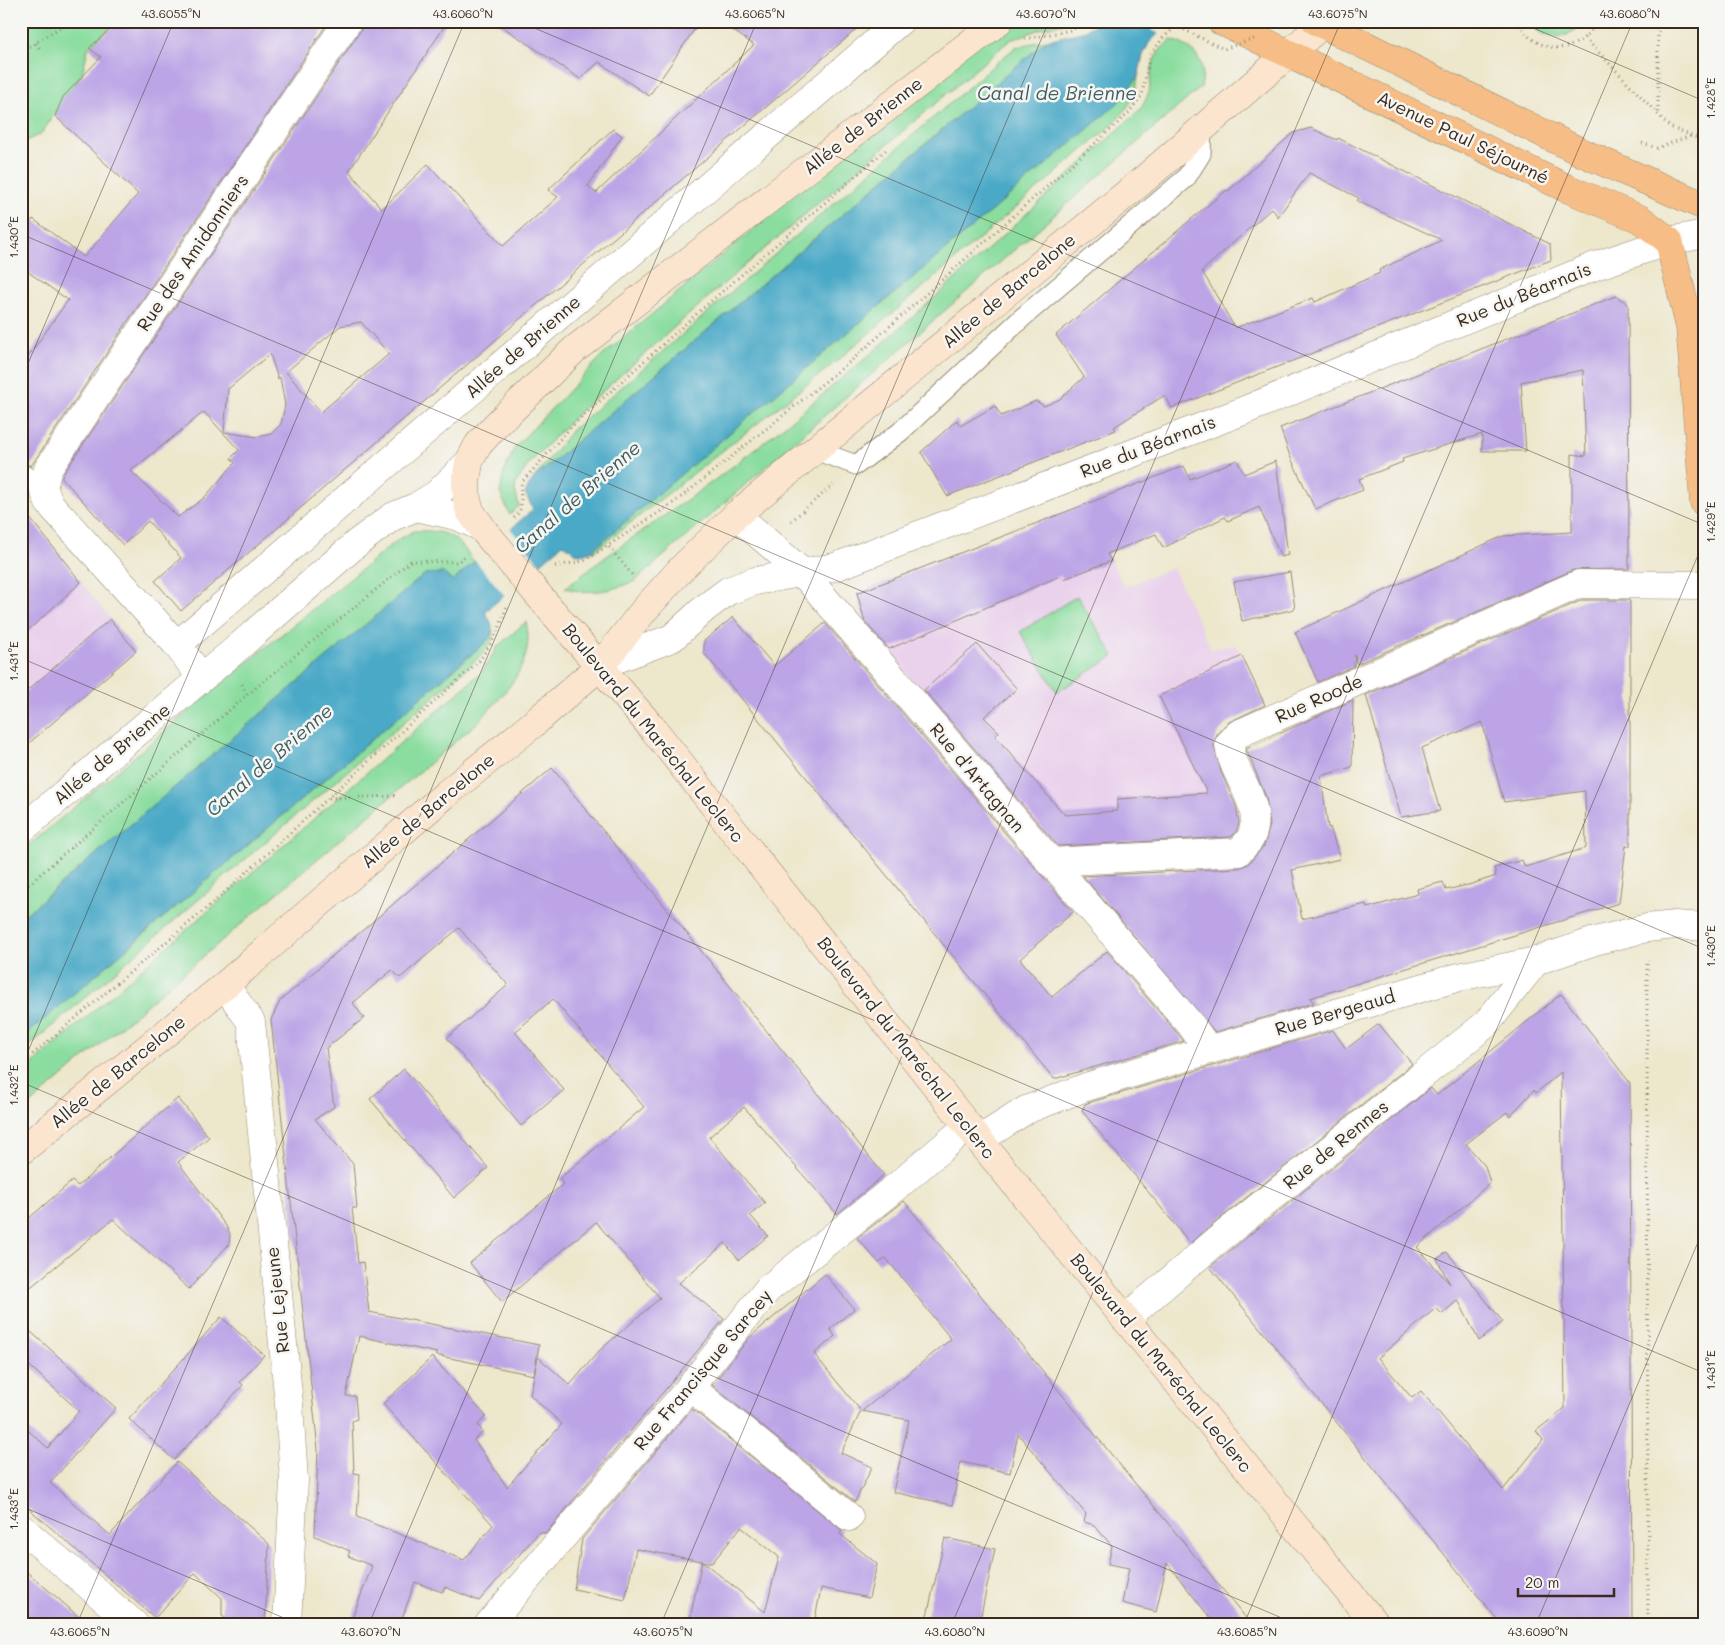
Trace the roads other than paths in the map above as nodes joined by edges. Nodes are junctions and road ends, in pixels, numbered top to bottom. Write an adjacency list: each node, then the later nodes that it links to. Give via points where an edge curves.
1 (348, 21): 13 (street, Rue des Amidonniers, via 48,469)
2 (900, 21): 20 (street, Allée de Brienne)
3 (999, 21): 12 (main road, Allée de Brienne, via 575,349 496,425 478,445)
4 (1221, 21): 6 (main road, Avenue Paul Séjourné)
5 (1321, 22): 6 (main road, Allée de Barcelone); 8 (main road, via 1583,153)
6 (1289, 53): 7 (main road, Allée de Barcelone); 10 (main road, Avenue Paul Séjourné, via 1557,183 1640,219)
7 (1202, 129): 11 (main road, Allée de Barcelone); 11 (lane, Allée de Barcelone, via 1201,154 1186,178 1023,318 900,432 856,465)
8 (1704, 206): 10 (street)
9 (1704, 234): 10 (street, Rue du Béarnais)
10 (1670, 241): 14 (main road, via 1690,326); 18 (street, Rue du Béarnais, via 1595,266 1238,413 844,564)
11 (815, 450): 16 (main road, Allée de Barcelone)
12 (469, 462): 15 (street, Allée de Brienne, via 437,494); 17 (main road, Boulevard du Maréchal Leclerc, via 467,500 470,511)
13 (32, 480): 20 (street)
14 (1704, 502)
15 (416, 507): 17 (street, via 457,516); 22 (street, Allée de Brienne, via 392,517 357,543)
16 (736, 515): 18 (street, Rue d'Artagnan); 21 (main road, Allée de Barcelone, via 645,609)
17 (487, 533): 21 (main road, Boulevard du Maréchal Leclerc, bridge)
18 (802, 572): 21 (street, Rue du Béarnais, via 755,581 728,591 672,638); 24 (street, Rue d'Artagnan)
19 (1704, 585): 24 (street, Rue Roode, via 1579,584 1238,734 1229,744 1230,756 1252,804 1255,819 1251,837 1238,852)
20 (177, 645): 22 (street)
21 (601, 665): 27 (main road, Allée de Barcelone); 29 (main road, Boulevard du Maréchal Leclerc)
22 (202, 678): 23 (street, Allée de Brienne)
23 (21, 830)
24 (1049, 862): 28 (street, Rue d'Artagnan)
25 (1704, 927): 26 (street, Rue Bergeaud, via 1675,925 1647,928 1595,940)
26 (1536, 962): 28 (street, Rue Bergeaud, via 1459,977); 31 (street, Rue de Rennes, via 1486,1024 1214,1243)
27 (225, 985): 30 (main road, Allée de Barcelone); 36 (street, Rue Lejeune, via 251,1022 289,1404 294,1480)
28 (1209, 1050): 29 (street, Rue Bergeaud, via 1086,1087)
29 (973, 1133): 31 (main road, Boulevard du Maréchal Leclerc); 32 (street, Rue Francisque Sarcey, via 902,1182 768,1288)
30 (21, 1151)
31 (1125, 1319): 38 (main road, Boulevard du Maréchal Leclerc)
32 (690, 1387): 33 (street); 37 (street, Rue Francisque Sarcey)
33 (849, 1518)
34 (21, 1528): 35 (street)
35 (134, 1624)
36 (287, 1624)
37 (489, 1624)
38 (1375, 1624)

